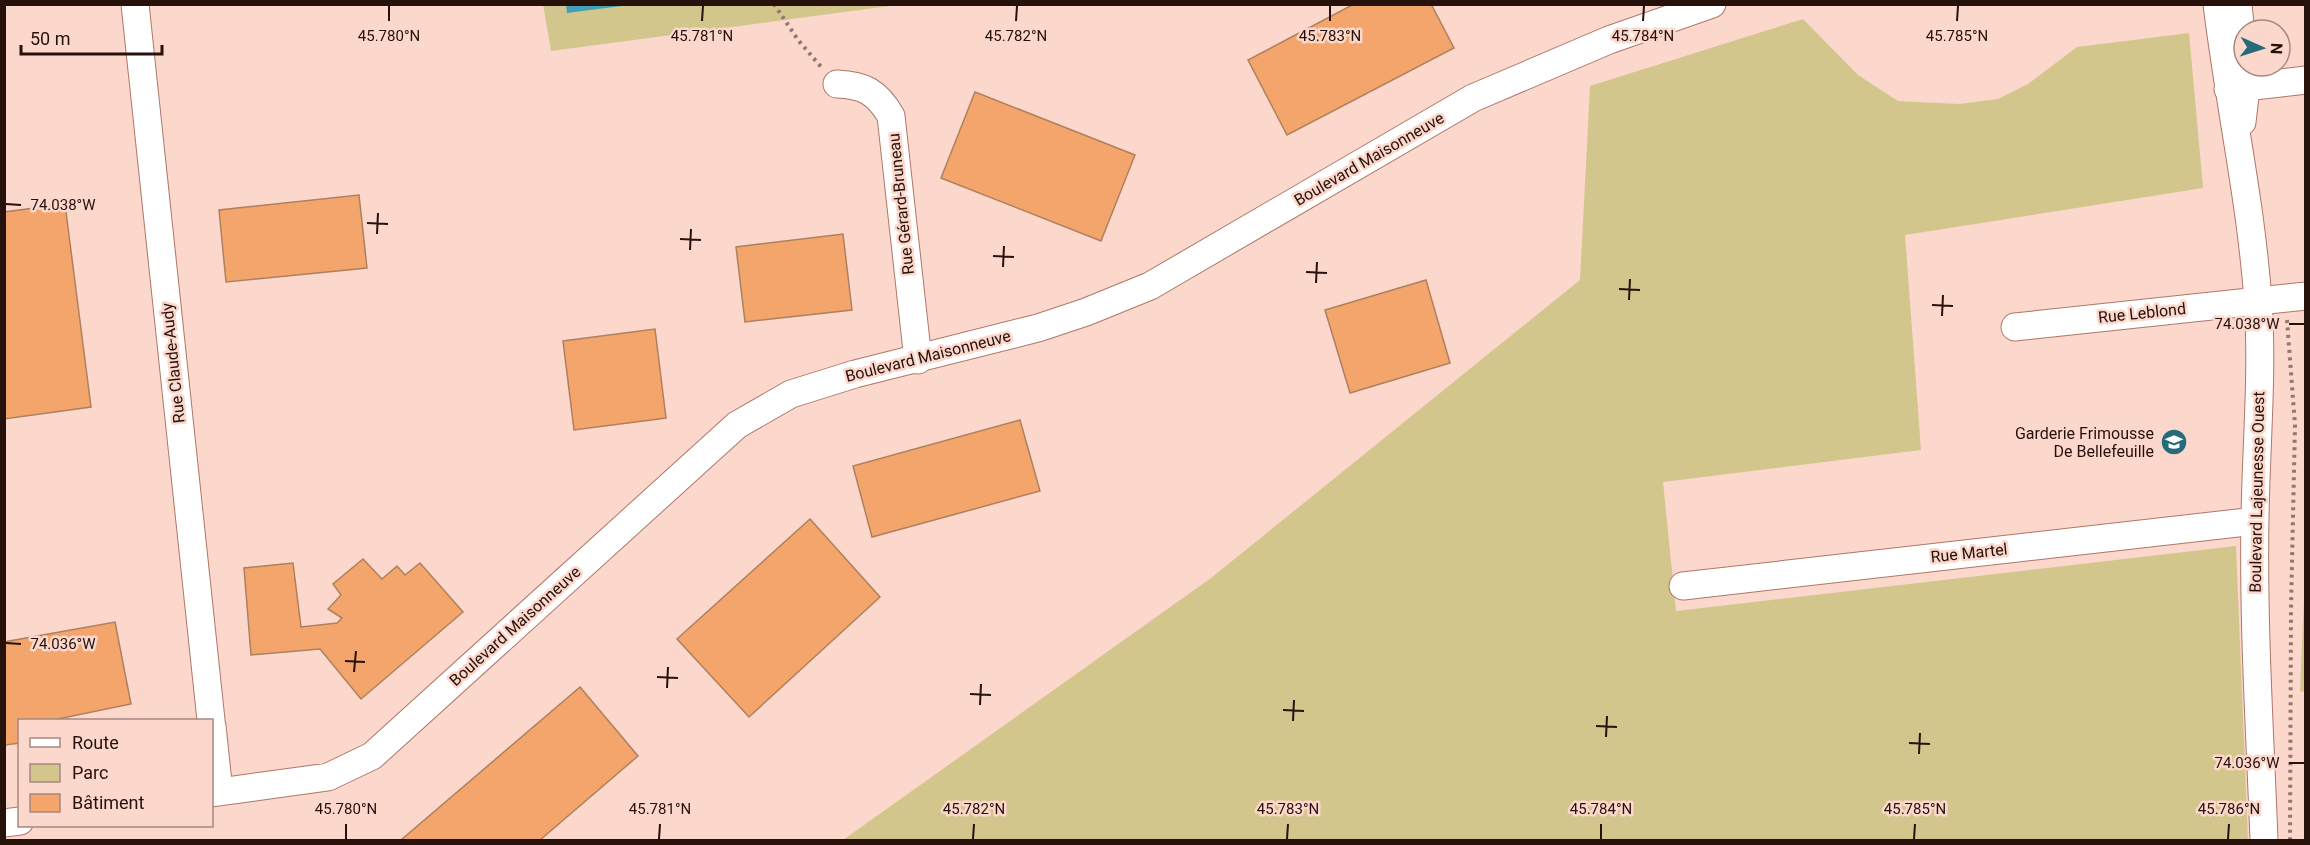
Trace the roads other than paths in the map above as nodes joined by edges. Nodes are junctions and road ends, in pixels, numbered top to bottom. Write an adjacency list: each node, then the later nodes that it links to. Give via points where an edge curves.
1 (135, 4): 14 (street, Rue Claude-Audy)
2 (1712, 4): 11 (street, Boulevard Maisonneuve, via 1609,40 1473,98 1150,286 1086,312)
3 (2217, 4): 7 (street, Boulevard Lajeunesse Ouest)
4 (2238, 4): 7 (street, Boulevard Lajeunesse Ouest)
5 (2306, 80): 7 (street)
6 (837, 84): 11 (street, Rue Gérard-Bruneau, via 871,90 891,116)
7 (2236, 88): 8 (street, Boulevard Lajeunesse Ouest)
8 (2258, 301): 9 (street, Rue Leblond); 10 (street, Rue Leblond); 12 (street, Boulevard Lajeunesse Ouest)
9 (2296, 304)
10 (2015, 327)
11 (918, 360): 16 (street, Boulevard Maisonneuve, via 791,394 737,425 372,756 328,777)
12 (2255, 521): 13 (street, Rue Martel); 17 (street, Boulevard Lajeunesse Ouest)
13 (1683, 586)
14 (211, 719)
15 (213, 748): 16 (street)
16 (215, 793)
17 (2264, 840)

